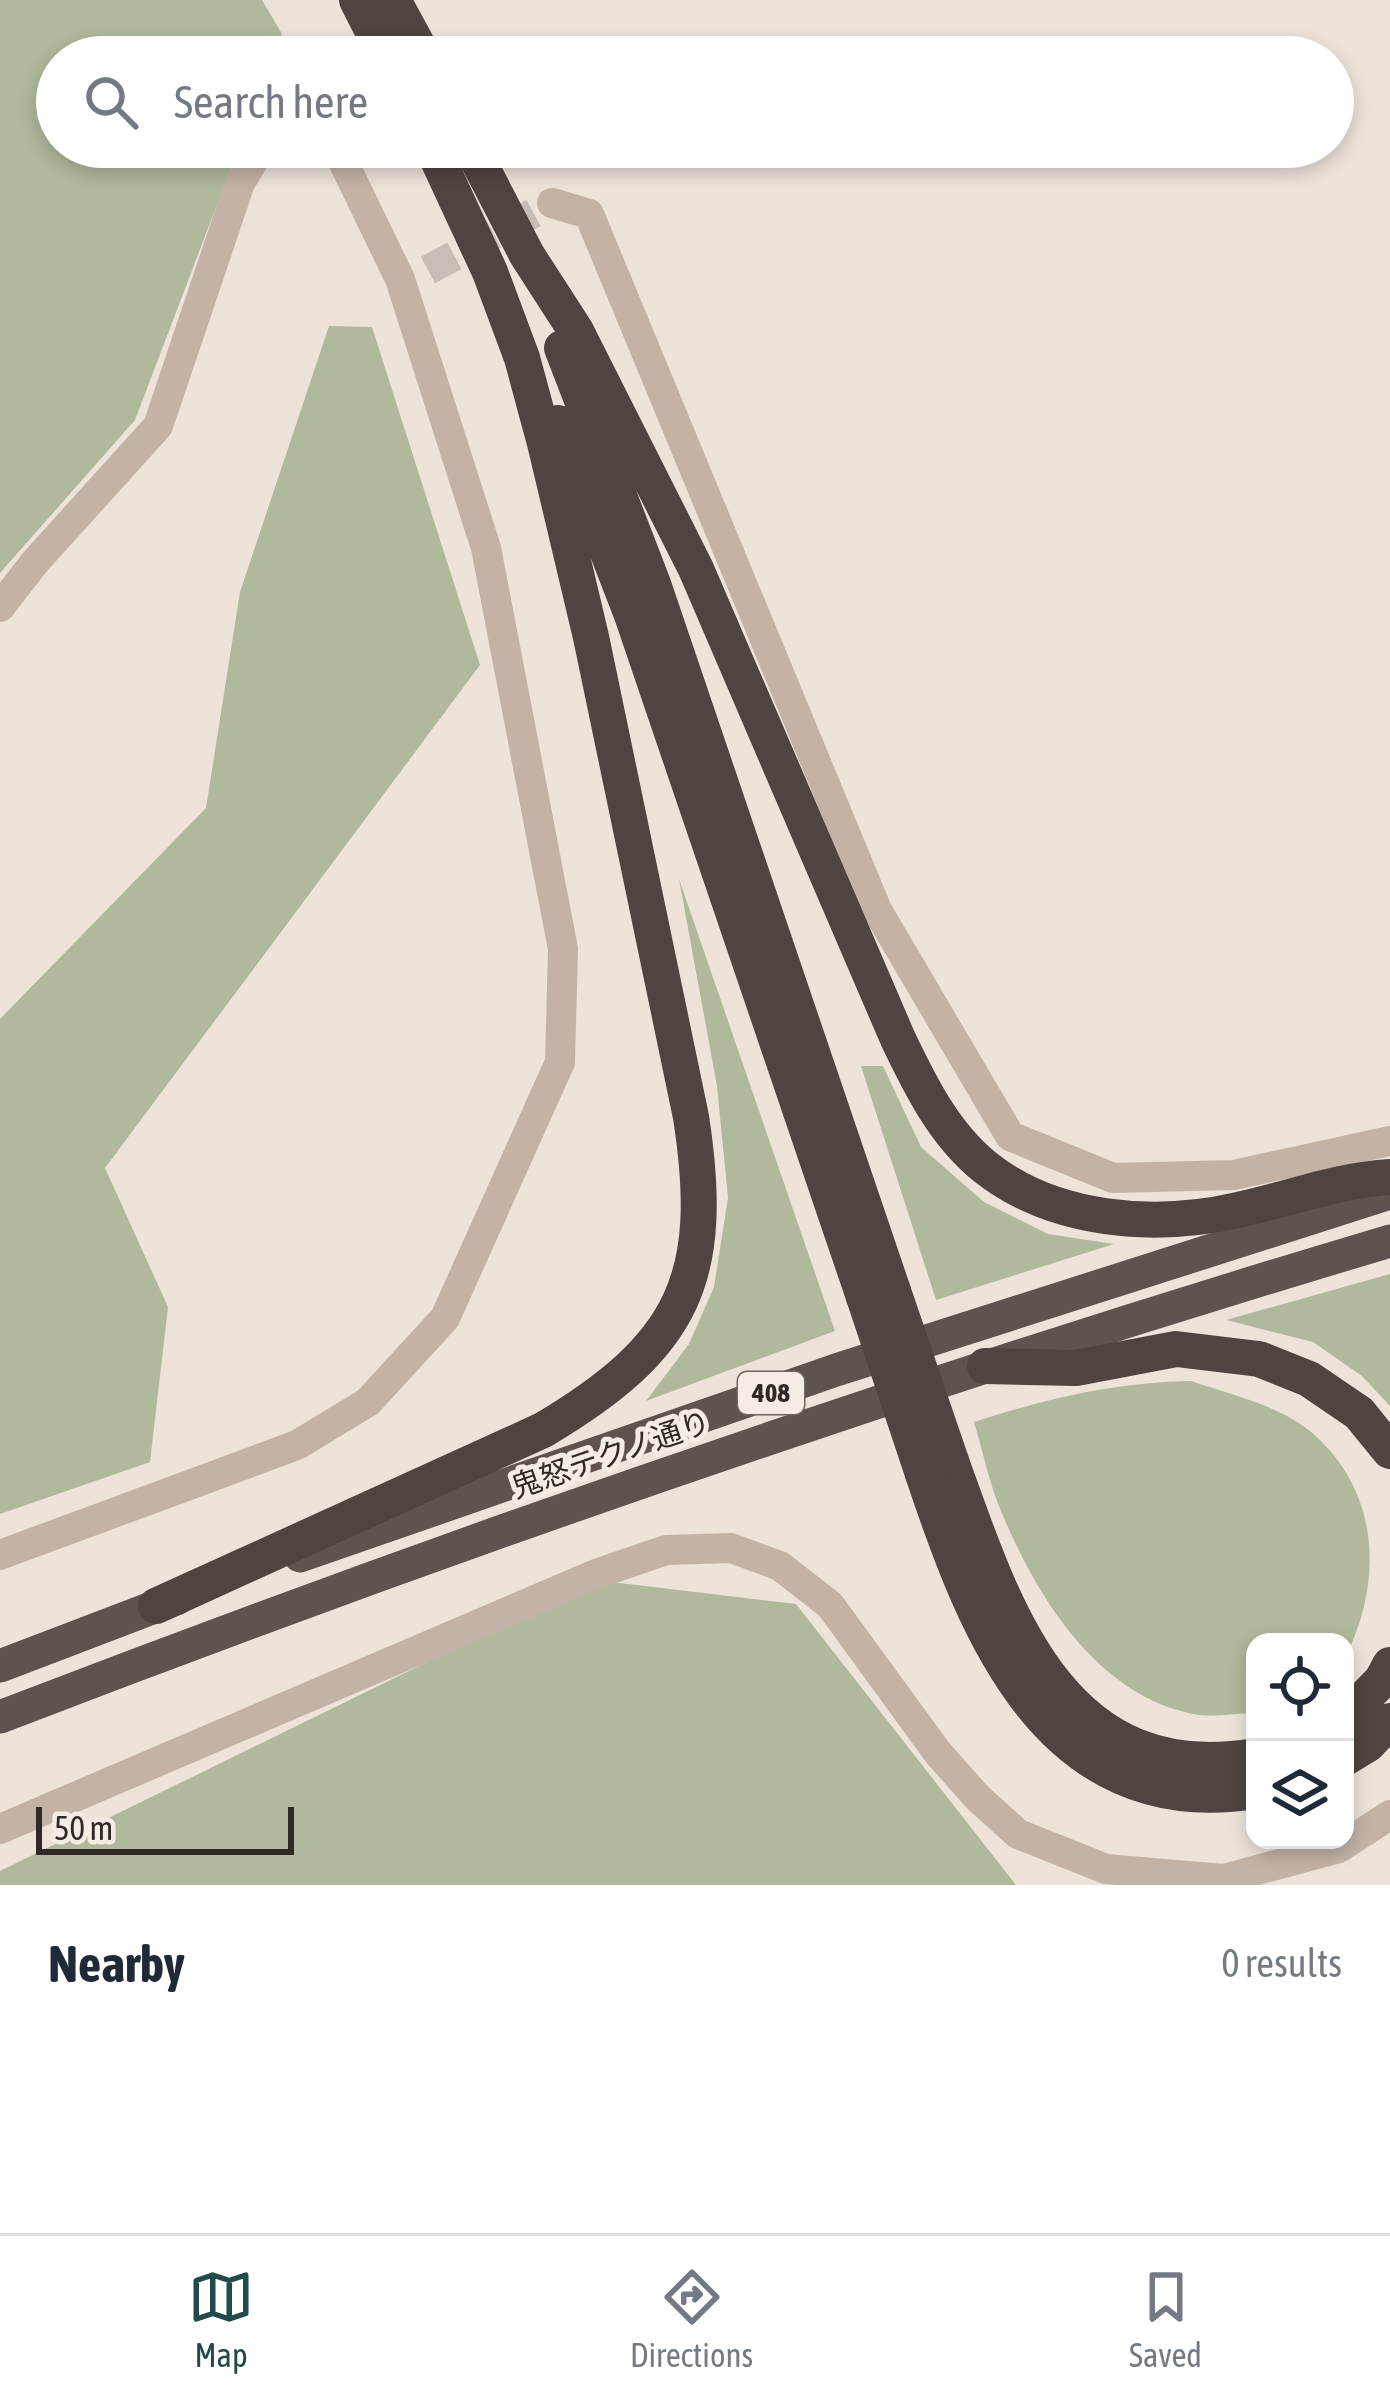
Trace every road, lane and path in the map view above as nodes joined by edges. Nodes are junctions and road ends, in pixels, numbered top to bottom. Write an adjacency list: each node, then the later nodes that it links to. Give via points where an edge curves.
1 (357, 0): 3 (highway)
2 (393, 0): 4 (highway)
3 (375, 36)
4 (413, 36)
5 (249, 168): 12 (street, via 158,426)
6 (349, 168): 21 (street, via 414,274 486,548 563,950 560,1062 445,1318 368,1402 297,1445)
7 (442, 168): 11 (highway)
8 (482, 168): 10 (highway)
9 (552, 202): 13 (street, via 589,214 877,910 1010,1136 1113,1178 1234,1175)
10 (527, 255): 14 (highway, via 576,331 696,569 922,1089 983,1166 1022,1192 1070,1209 1160,1221); 17 (highway, via 653,584)
11 (522, 358): 17 (highway, via 566,439); 22 (highway, via 591,637 691,1117 701,1183 692,1274 643,1358 597,1398)
12 (0, 607)
13 (1390, 1141)
14 (1390, 1177)
15 (1390, 1193): 22 (highway, 鬼怒テクノ通り / 408, via 836,1370)
16 (1390, 1241): 18 (highway, 鬼怒テクノ通り / 408)
17 (879, 1294): 20 (highway, bridge)
18 (985, 1366): 19 (highway, via 1076,1368 1176,1349 1259,1359 1309,1379 1359,1413); 26 (highway, 鬼怒テクノ通り / 408, via 491,1533)
19 (1390, 1451)
20 (937, 1467): 29 (highway, via 1011,1619 1063,1693 1131,1743 1171,1756); 30 (highway, via 956,1574 981,1629 1039,1716 1118,1777 1220,1797)
21 (0, 1555)
22 (156, 1606): 23 (highway, 鬼怒テクノ通り / 408)
23 (0, 1666)
24 (1390, 1666): 25 (highway)
25 (1354, 1709)
26 (0, 1717)
27 (1390, 1721): 28 (highway)
28 (1354, 1753)
29 (1246, 1758)
30 (1246, 1793)
31 (1390, 1815): 32 (street, via 1339,1848 1224,1879 1106,1869 1018,1834 938,1753 830,1605 780,1566 731,1548 666,1550 596,1574)
32 (0, 1829)

